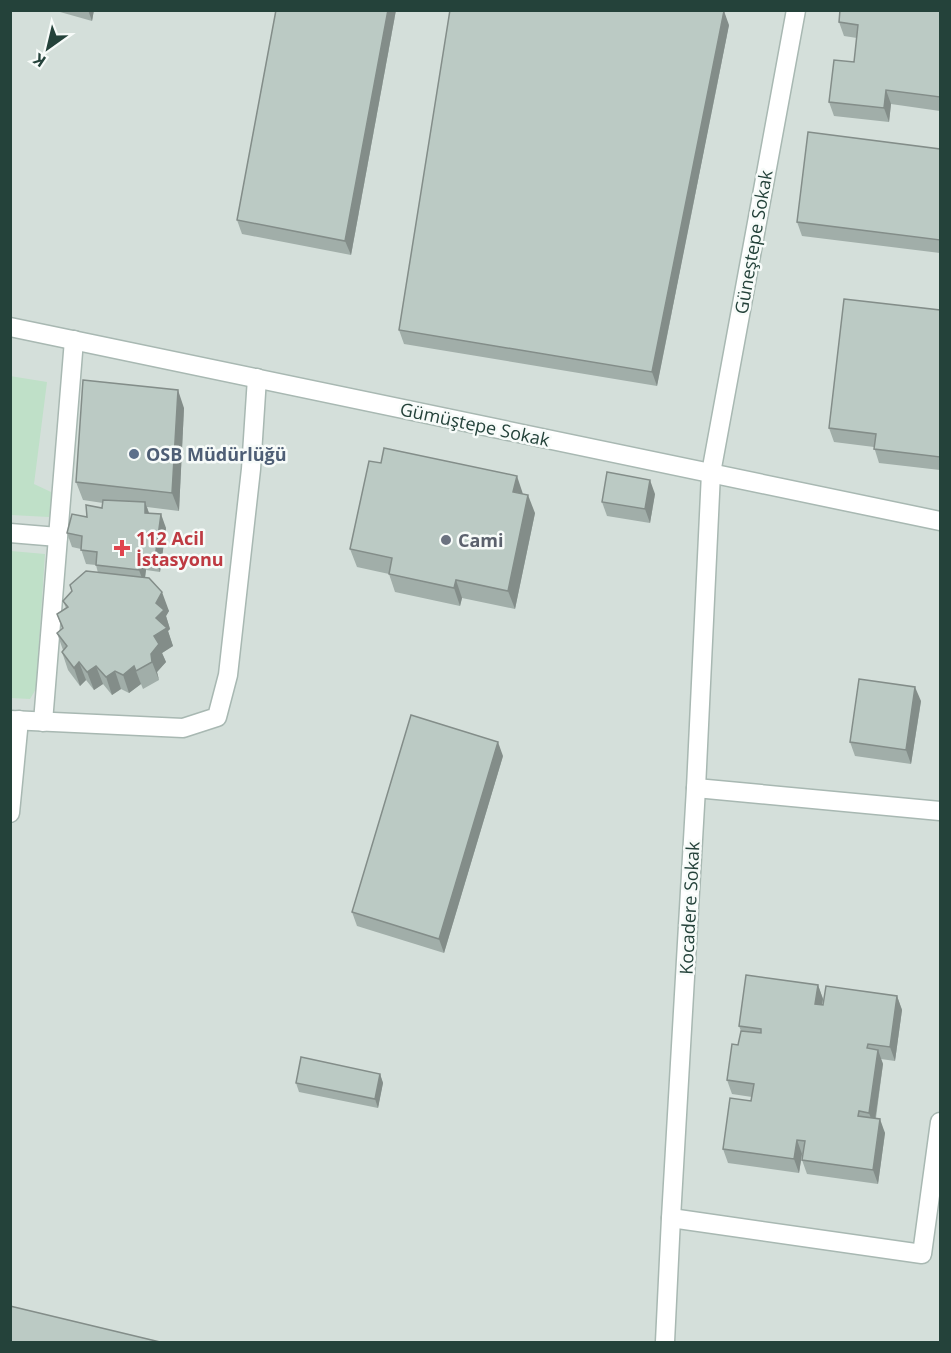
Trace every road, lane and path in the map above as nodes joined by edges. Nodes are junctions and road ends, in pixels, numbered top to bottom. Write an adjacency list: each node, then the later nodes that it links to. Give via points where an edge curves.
1 (796, 10): 5 (lane, Güneştepe Sokak)
2 (10, 327): 3 (lane, Gümüştepe Sokak)
3 (74, 340): 4 (lane, Gümüştepe Sokak); 8 (lane)
4 (257, 378): 5 (lane, Gümüştepe Sokak); 10 (lane, via 228,675 217,717 183,728)
5 (711, 473): 6 (lane, Gümüştepe Sokak); 11 (lane, Kocadere Sokak)
6 (940, 521)
7 (10, 533): 8 (lane)
8 (58, 537): 10 (lane)
9 (15, 720): 10 (lane); 13 (lane)
10 (43, 722)
11 (696, 788): 12 (lane); 15 (lane, Kocadere Sokak)
12 (940, 811)
13 (10, 813)
14 (940, 1122): 15 (lane, via 922,1254)
15 (670, 1218): 16 (lane, Kocadere Sokak)
16 (665, 1342)

